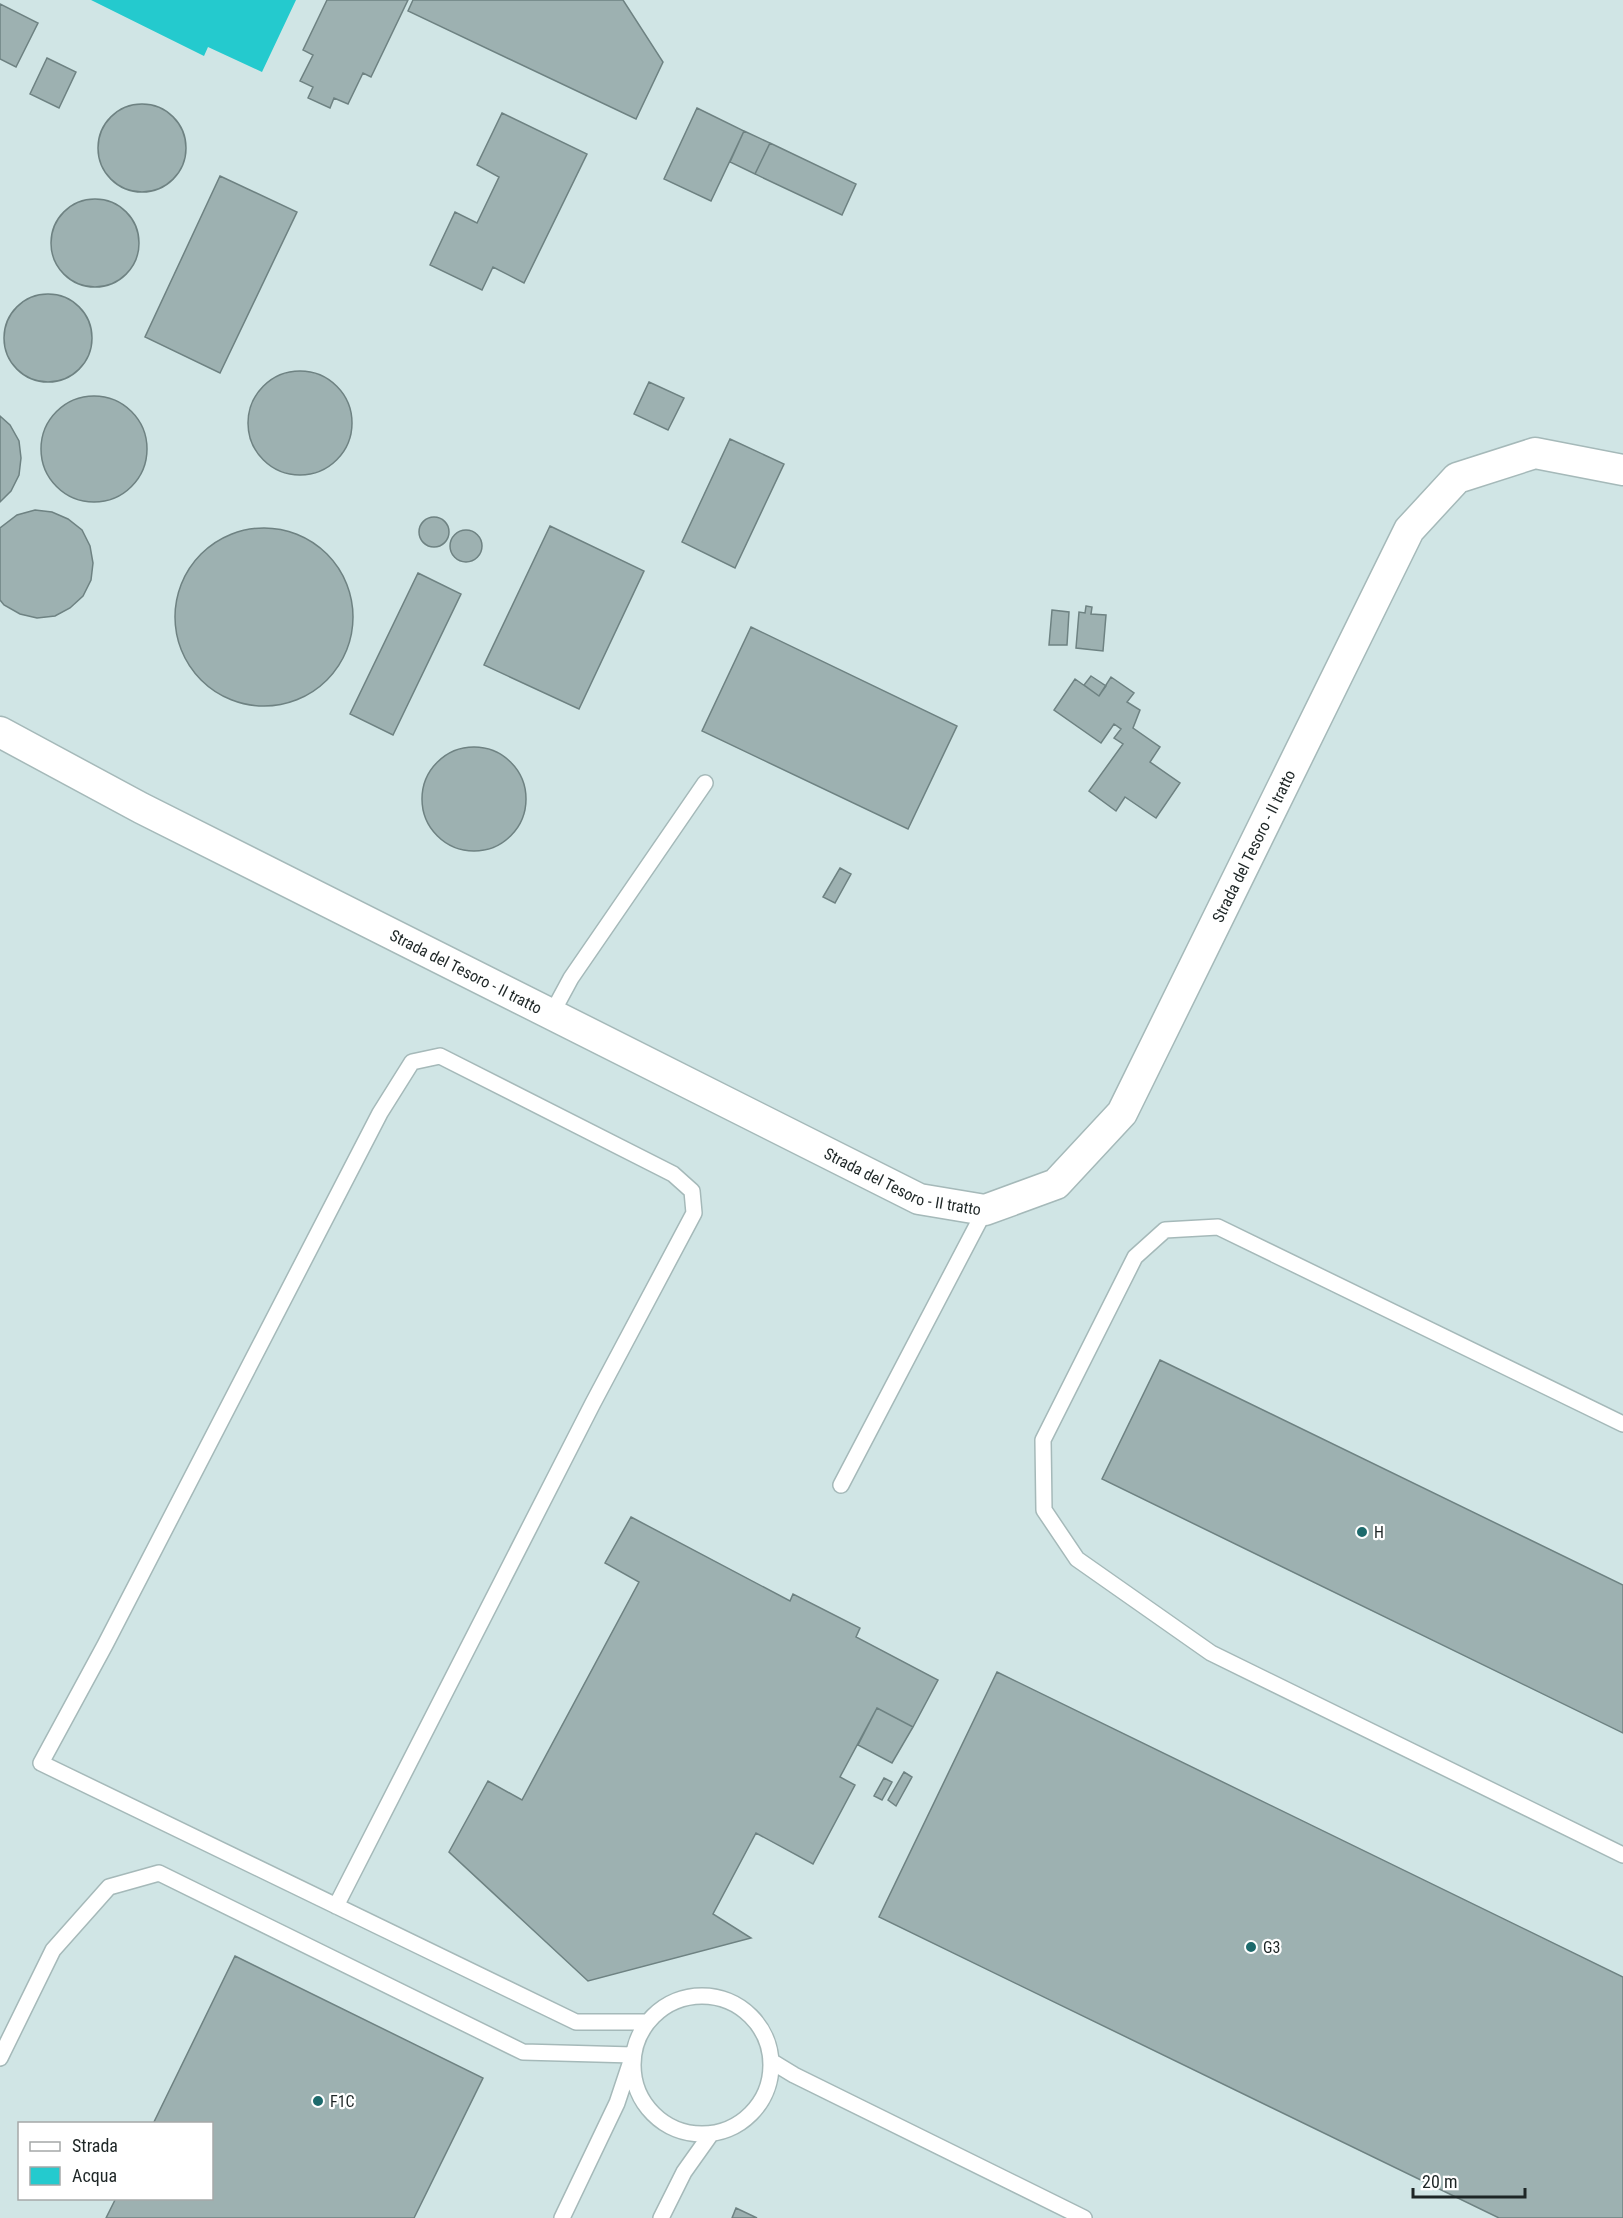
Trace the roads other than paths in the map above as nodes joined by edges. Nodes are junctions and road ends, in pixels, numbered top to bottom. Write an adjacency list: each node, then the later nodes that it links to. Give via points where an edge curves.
1 (1623, 470): 5 (street, Strada del Tesoro - II tratto, via 1535,453 1456,478 1408,530 1122,1113 1056,1184)
2 (0, 732): 4 (street, Strada del Tesoro - II tratto, via 141,808)
3 (705, 783): 4 (lane, via 571,978)
4 (551, 1015): 5 (street, Strada del Tesoro - II tratto, via 919,1199)
5 (985, 1210): 7 (lane)
6 (1623, 1424): 8 (lane, via 1218,1227 1165,1230 1135,1257 1043,1440 1044,1510 1077,1559 1211,1653)
7 (841, 1485)
8 (1623, 1855)
9 (336, 1906): 9 (lane, via 41,1763 380,1113 412,1062 440,1056 673,1174 692,1191 694,1213); 10 (lane, via 576,2022)
10 (647, 2022): 11 (lane); 13 (lane, via 669,2004 697,1996 721,1998 741,2008 759,2025)
11 (633, 2055): 12 (lane, via 523,2052 159,1873 109,1887 53,1950); 14 (lane, via 637,2091 661,2121 691,2134); 15 (lane, via 618,2103)
12 (0, 2058)
13 (771, 2061): 14 (lane, via 765,2096 750,2116 734,2127); 17 (lane)
14 (711, 2134): 16 (lane, via 684,2172)
15 (562, 2218)
16 (661, 2218)
17 (1084, 2218)

